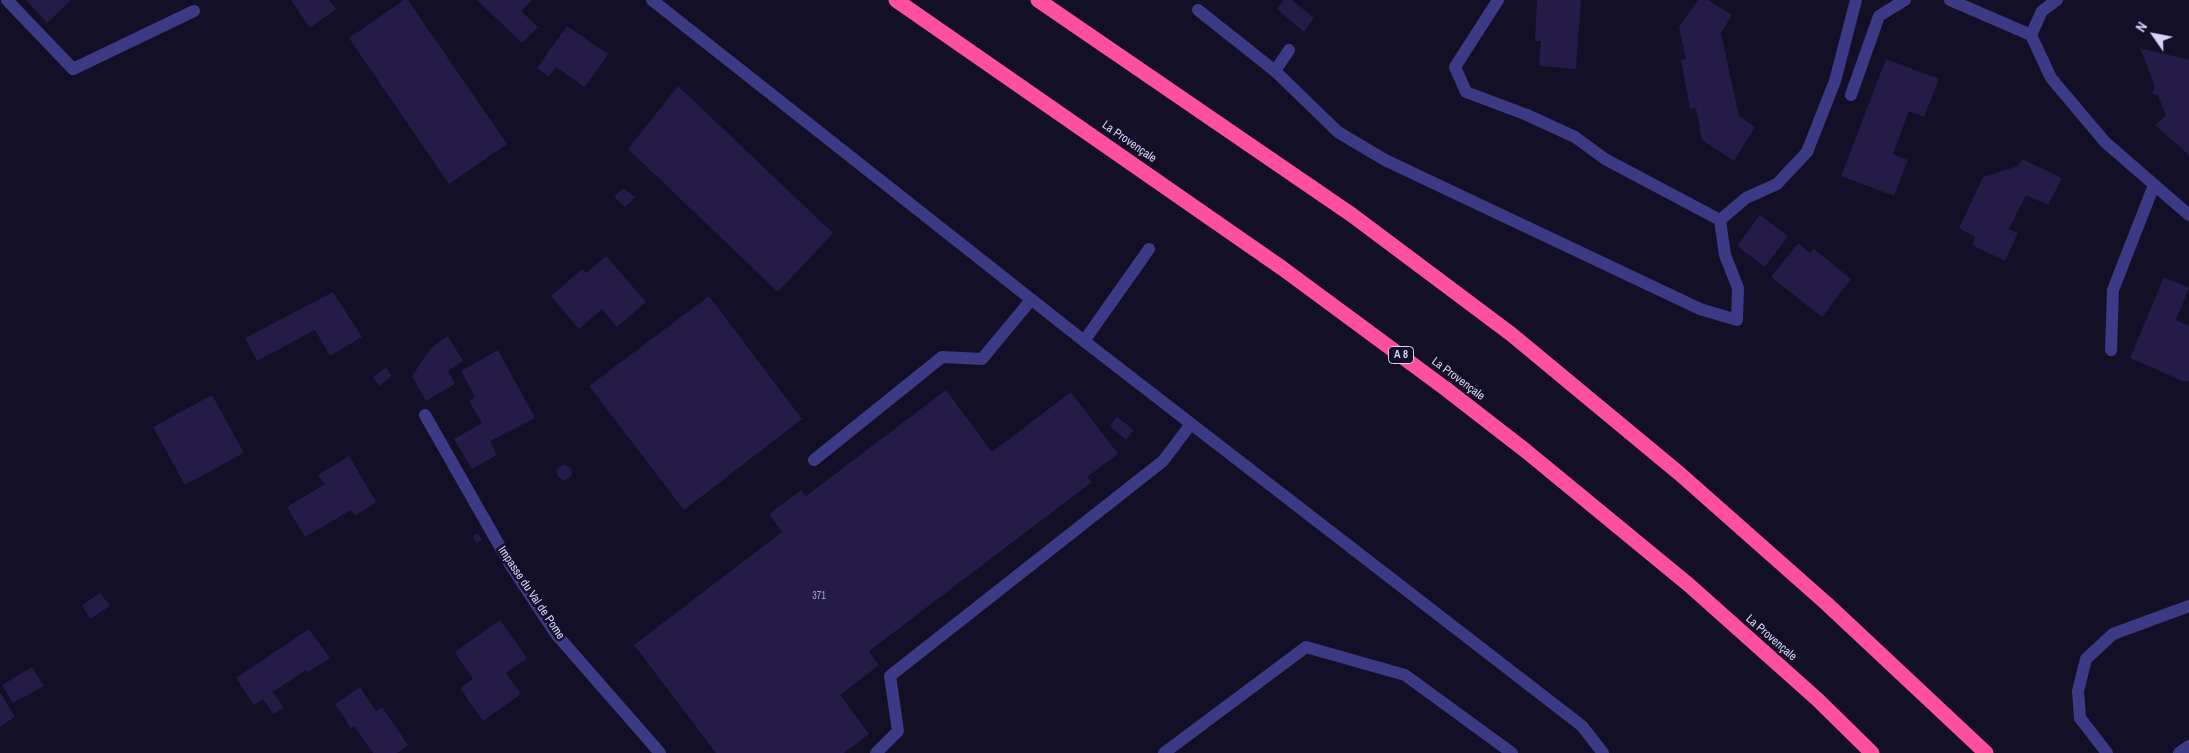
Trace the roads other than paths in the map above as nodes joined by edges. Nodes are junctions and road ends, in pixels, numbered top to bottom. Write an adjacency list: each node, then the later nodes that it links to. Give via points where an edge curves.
1 (8, 0): 10 (street, via 74,69)
2 (652, 0): 20 (street)
3 (896, 0): 33 (highway, La Provençale / A 8, via 1275,263 1446,388 1689,585 1818,700)
4 (1038, 0): 34 (highway, via 1352,215 1511,334 1680,474 1827,604)
5 (1498, 0): 18 (street, via 1455,67 1466,92 1527,114 1575,137 1605,159)
6 (1856, 0): 18 (street, via 1835,81 1807,152 1777,184 1746,198)
7 (1905, 0): 15 (street, via 1878,16)
8 (1950, 0): 12 (street)
9 (2058, 0): 12 (street, via 2042,11)
10 (194, 10)
11 (1198, 10): 14 (street)
12 (2031, 35): 16 (street, via 2051,78 2105,142)
13 (1289, 50): 14 (street)
14 (1275, 71): 18 (street, via 1338,132 1385,160 1700,309 1737,320 1738,288 1725,255)
15 (1851, 95)
16 (2154, 184): 17 (street); 22 (street, via 2113,290)
17 (2189, 215)
18 (1720, 220)
19 (1149, 249): 21 (street)
20 (1031, 300): 21 (street); 25 (street, via 982,359 942,357)
21 (1084, 342): 24 (street)
22 (2112, 350)
23 (426, 415): 28 (street, Impasse du Val de Pome, via 511,566 556,634)
24 (1191, 424): 29 (street, via 1163,461 890,676 898,731); 32 (street, via 1582,726)
25 (814, 460)
26 (2189, 606): 35 (street, via 2113,634 2086,659 2078,691 2080,718)
27 (2189, 746): 36 (street)
28 (660, 753)
29 (876, 753)
30 (1164, 753): 31 (street, via 1306,647 1405,674)
31 (1512, 753)
32 (1603, 753)
33 (1872, 753)
34 (1986, 753)
35 (2107, 753)
36 (2179, 753)

